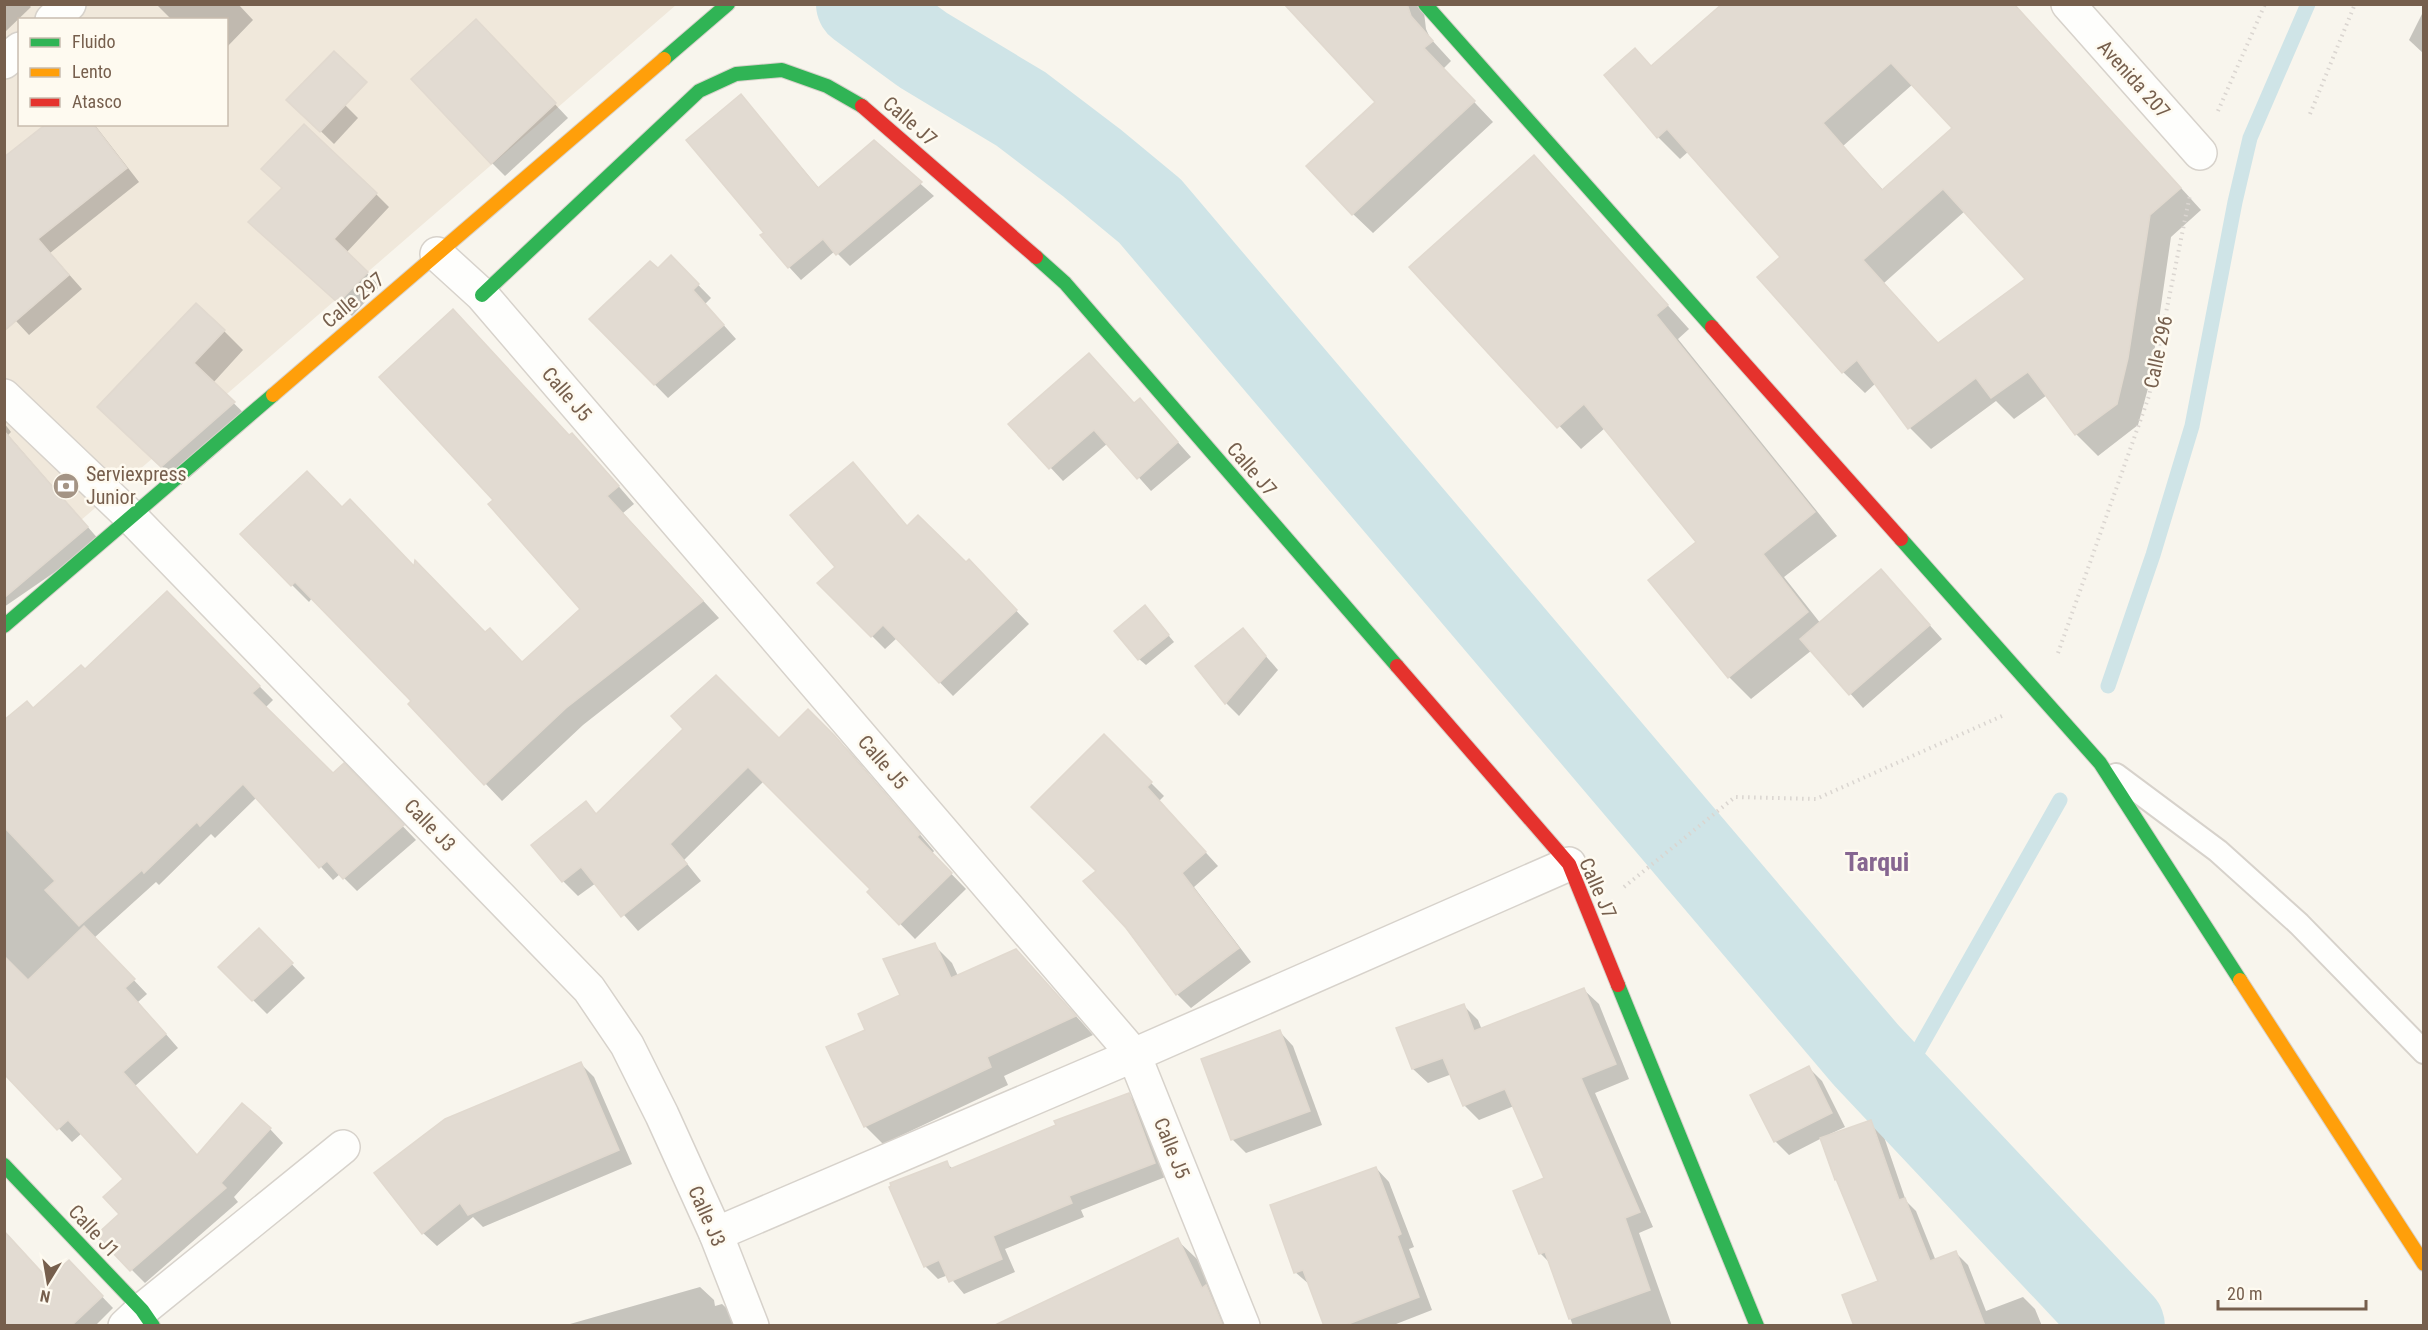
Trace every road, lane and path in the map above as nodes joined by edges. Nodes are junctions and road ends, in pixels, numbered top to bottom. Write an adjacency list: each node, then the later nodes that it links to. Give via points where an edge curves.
1 (69, 4): 7 (street)
2 (728, 4): 12 (street, Calle 297)
3 (1425, 4): 17 (street)
4 (2068, 4): 11 (street, Avenida 207)
5 (2265, 4): 11 (path, Calle 296)
6 (2355, 4): 10 (path)
7 (54, 18)
8 (18, 51): 9 (street)
9 (4, 62)
10 (2310, 114)
11 (2200, 153): 17 (path, Calle 296, via 2149,396)
12 (437, 254): 13 (street, Calle J5); 15 (street, Calle 297)
13 (482, 295): 19 (street, Calle J7, via 699,91 736,74 782,70 827,86 866,108 1065,283); 22 (street, Calle J5)
14 (4, 396): 15 (street, Calle J3)
15 (130, 516): 16 (street, Calle 297); 25 (street, Calle J3, via 589,988 627,1045)
16 (4, 626)
17 (2042, 698): 18 (street); 20 (path, via 1816,799 1735,797)
18 (2100, 763): 21 (lane, via 2218,851 2299,924); 26 (street)
19 (1569, 864): 22 (street); 30 (street, Calle J7)
20 (1631, 881)
21 (2424, 1052)
22 (1134, 1055): 25 (street); 29 (street, Calle J5)
23 (344, 1147): 27 (street)
24 (4, 1165): 27 (street, Calle J1)
25 (716, 1234): 28 (street, Calle J3)
26 (2424, 1264)
27 (140, 1320)
28 (752, 1326)
29 (1243, 1326)
30 (1757, 1326)

